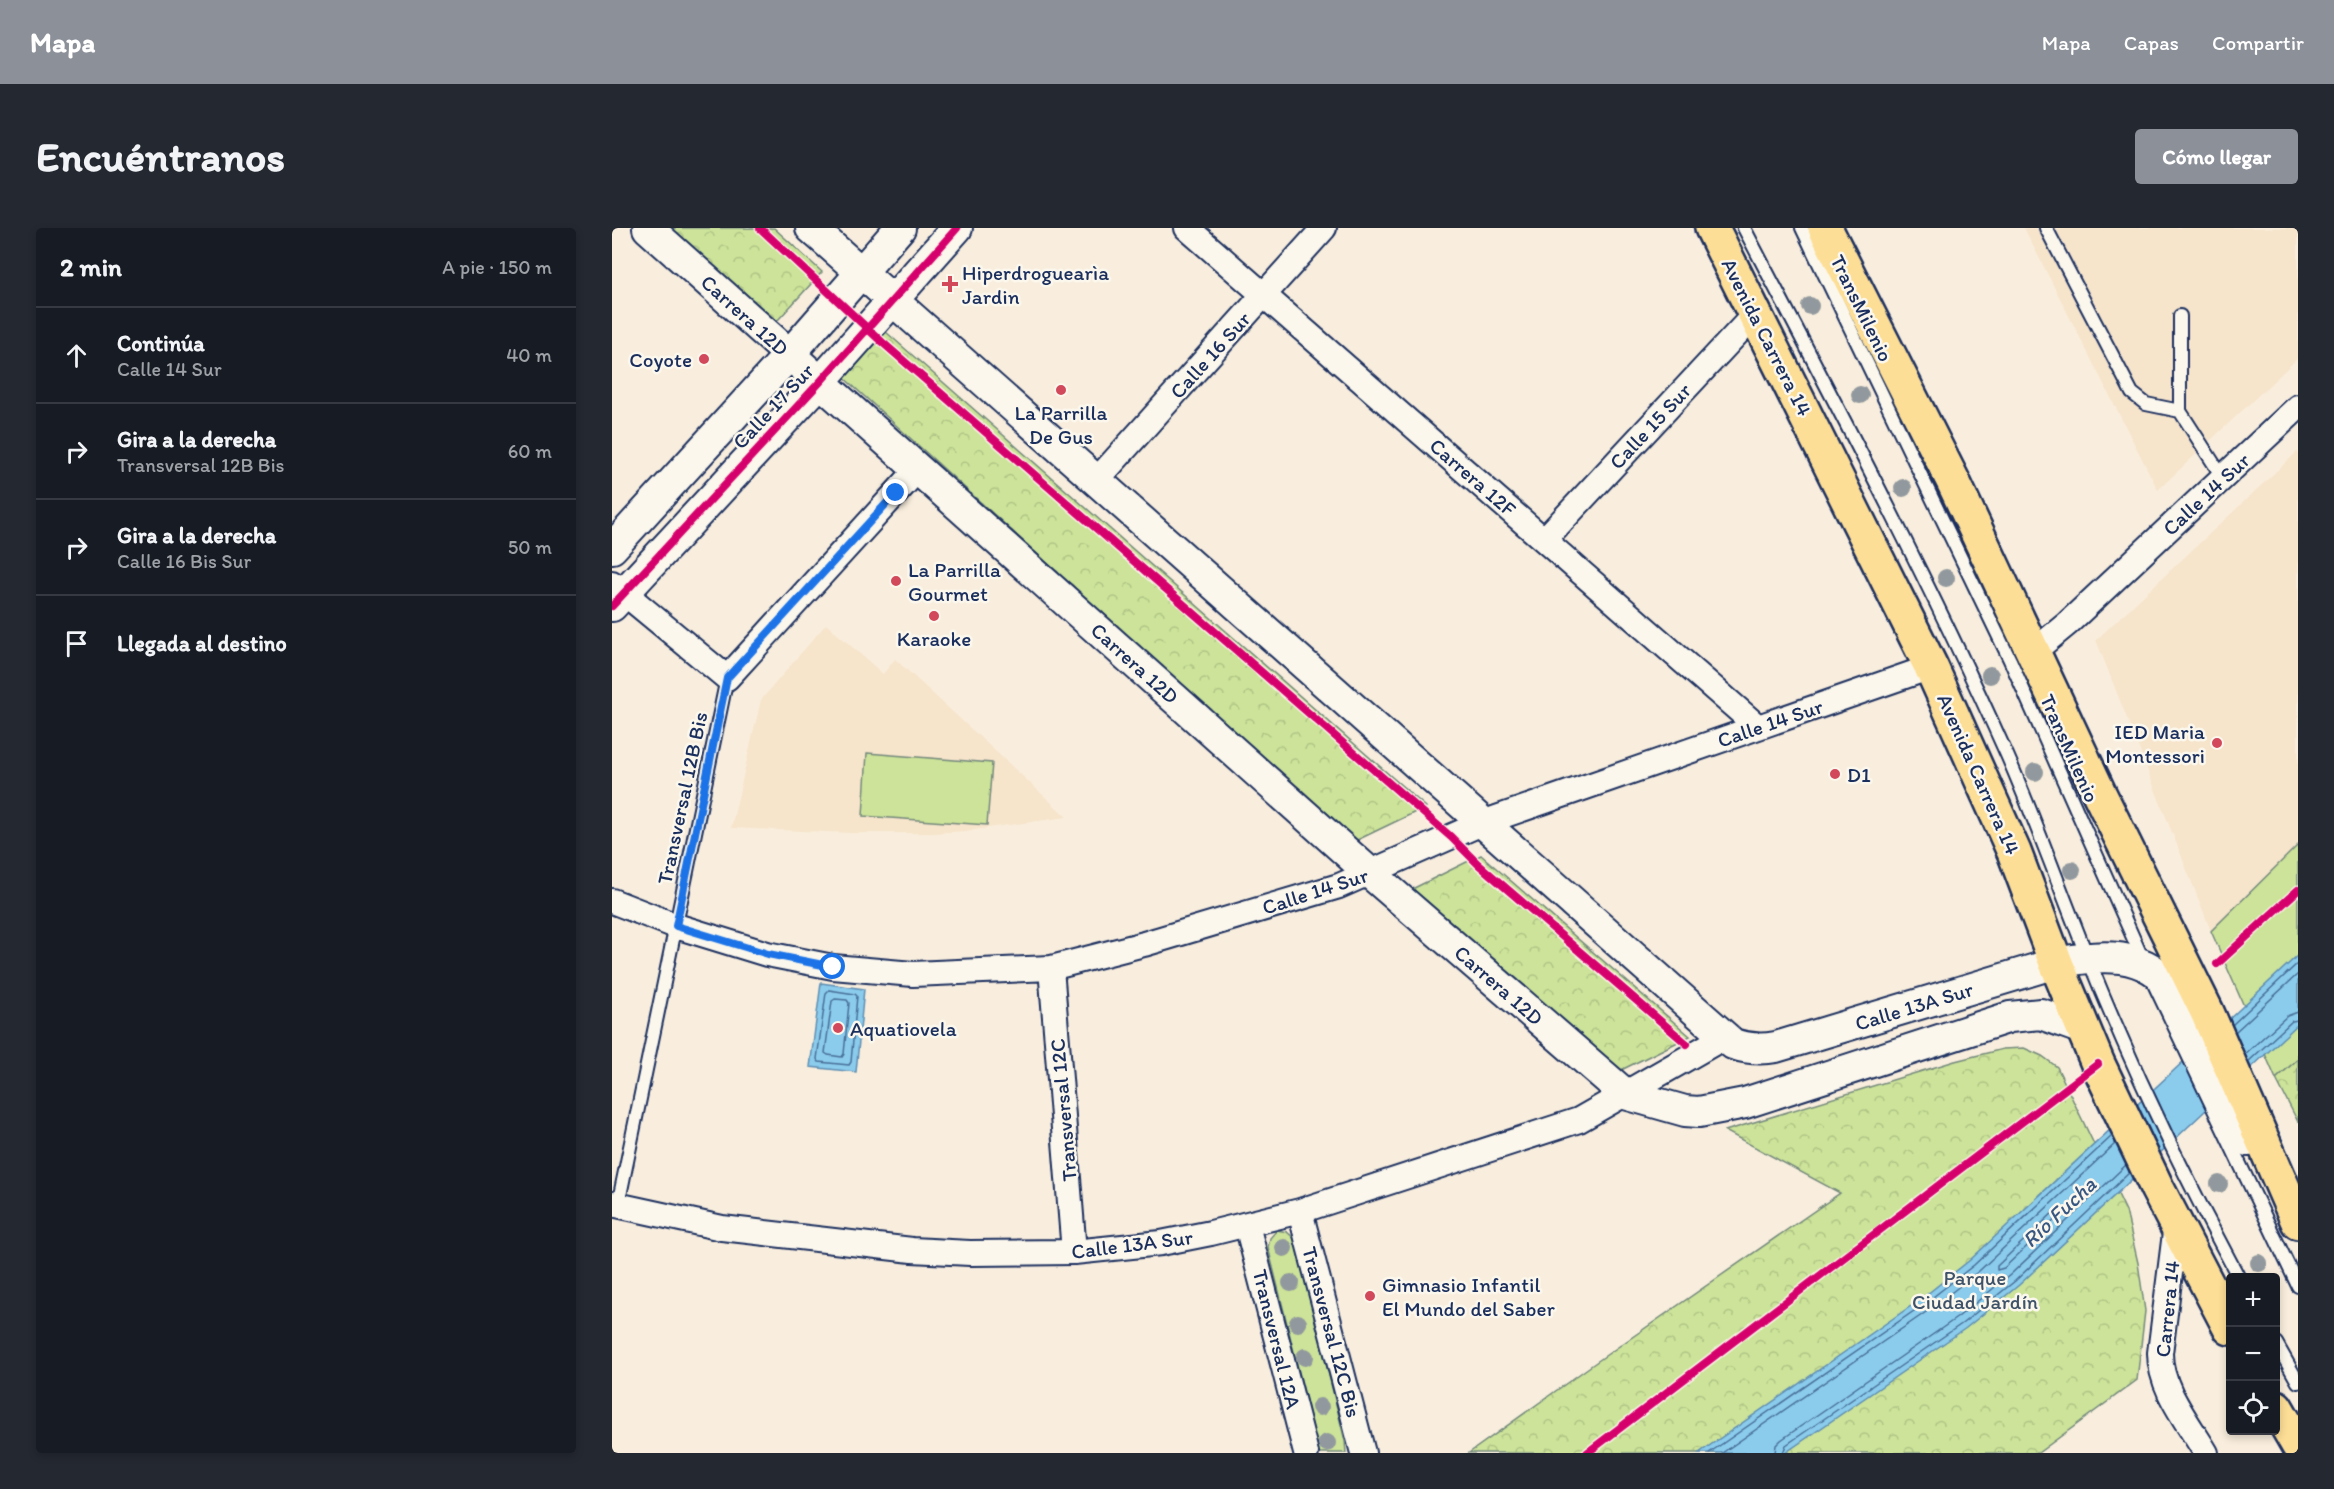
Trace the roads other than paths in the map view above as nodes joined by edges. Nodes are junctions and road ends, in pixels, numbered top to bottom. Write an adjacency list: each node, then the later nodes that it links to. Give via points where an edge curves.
1 (648, 228): 17 (street, Carrera 12D)
2 (811, 228): 12 (street)
3 (900, 228): 12 (street, Calle 17 Sur)
4 (957, 228): 14 (street, Calle 17 Sur)
5 (1187, 228): 13 (street, Carrera 12F)
6 (1324, 228): 13 (street, Calle 16 Sur)
7 (1712, 228): 15 (main road, Avenida Carrera 14)
8 (1744, 228): 35 (lane, via 1899,527 1971,678 2027,803)
9 (1802, 228): 36 (lane, TransMilenio, via 2010,660)
10 (1826, 228): 27 (main road)
11 (2046, 228): 20 (lane, via 2132,393 2146,404)
12 (861, 273): 14 (street); 17 (street, Calle 17 Sur)
13 (1264, 295): 23 (street, Calle 16 Sur); 24 (street, Carrera 12F)
14 (893, 301): 18 (street, Calle 17 Sur); 23 (street)
15 (1756, 313): 24 (street, Calle 15 Sur); 28 (main road, Avenida Carrera 14)
16 (2180, 316): 20 (lane)
17 (789, 355): 18 (street, Carrera 12D); 25 (street, Calle 17 Sur)
18 (820, 382): 21 (street, Carrera 12D); 26 (street, Calle 17 Sur)
19 (2298, 407): 22 (street, Calle 14 Sur)
20 (2180, 411): 22 (lane)
21 (918, 469): 29 (street); 32 (street, Carrera 12D)
22 (2223, 478): 27 (street, Calle 14 Sur)
23 (1096, 481): 31 (street)
24 (1544, 540): 30 (street, Carrera 12F)
25 (612, 548)
26 (616, 594): 29 (street)
27 (2033, 652): 38 (main road, via 2100,795)
28 (1931, 667): 30 (street, Calle 14 Sur); 35 (main road, Avenida Carrera 14, via 2014,852)
29 (727, 678): 34 (lane, Transversal 12B Bis)
30 (1758, 727): 31 (street, Calle 14 Sur)
31 (1482, 823): 32 (street, Calle 14 Sur); 40 (street)
32 (1371, 874): 37 (street, Calle 14 Sur, via 1144,944); 41 (street, Carrera 12D)
33 (612, 901): 34 (street, Calle 14 Sur)
34 (676, 926): 37 (street, Calle 14 Sur, via 768,954 833,967 913,974); 44 (lane, Transversal 12B Bis)
35 (2072, 959): 36 (street, Calle 13A Sur, via 2119,958); 39 (main road, Avenida Carrera 14); 40 (street, Calle 13A Sur, via 1776,1047 1745,1048); 43 (lane, via 2136,1073)
36 (2145, 964): 38 (street, Calle 13A Sur, via 2165,977)
37 (1051, 968): 50 (street, Transversal 12C)
38 (2191, 1023): 42 (main road)
39 (2083, 1029): 41 (street, Calle 13A Sur, via 2041,1014 2010,1017 1718,1110 1685,1111); 43 (main road, Avenida Carrera 14, via 2113,1096)
40 (1724, 1037): 41 (street, Calle 13A Sur)
41 (1625, 1094): 45 (street, Calle 13A Sur, via 1579,1120)
42 (2234, 1115): 46 (main road); 49 (street); 52 (lane)
43 (2168, 1177): 48 (main road, Avenida Carrera 14); 51 (lane)
44 (615, 1205): 50 (street, Calle 13A Sur, via 722,1228 863,1246 970,1253)
45 (1300, 1211): 47 (street, Calle 13A Sur); 59 (street, Transversal 12C Bis)
46 (2298, 1222)
47 (1247, 1225): 50 (street, Calle 13A Sur, via 1161,1243); 58 (street, Transversal 12A)
48 (2176, 1225): 53 (main road, Avenida Carrera 14); 60 (street, Carrera 14, via 2160,1367)
49 (2298, 1237)
50 (1074, 1252)
51 (2235, 1273)
52 (2298, 1286)
53 (2229, 1327)
54 (2280, 1350): 55 (lane)
55 (2298, 1382)
56 (2280, 1414): 57 (main road)
57 (2298, 1445)
58 (1306, 1453)
59 (1364, 1453)
60 (2206, 1453)

